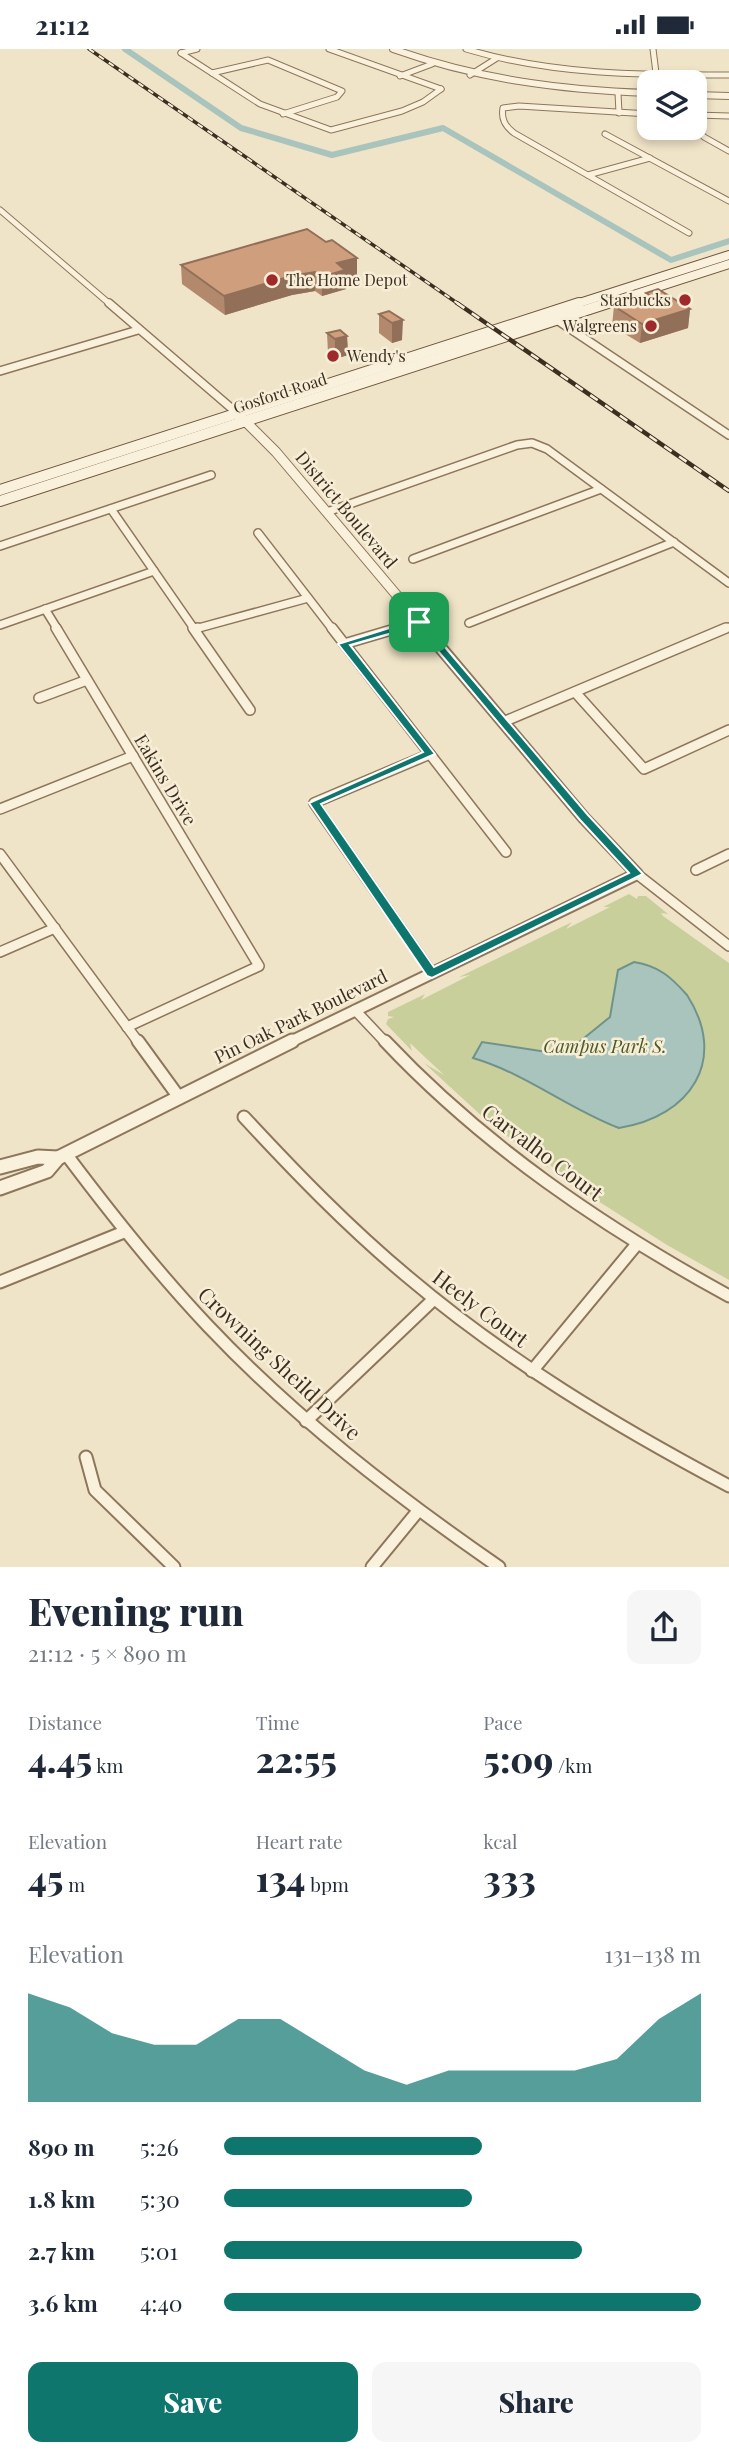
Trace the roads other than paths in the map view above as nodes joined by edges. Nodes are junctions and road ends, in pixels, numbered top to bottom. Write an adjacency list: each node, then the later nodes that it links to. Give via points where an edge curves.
1 (197, 49): 10 (street, via 181,53)
2 (329, 49): 14 (street)
3 (393, 49): 7 (street)
4 (466, 49): 6 (street)
5 (653, 49): 8 (street)
6 (498, 58): 9 (street, via 561,69); 12 (street)
7 (432, 64): 12 (street); 14 (street)
8 (656, 70)
9 (637, 72)
10 (212, 73): 20 (street); 20 (street, via 268,60 342,93)
11 (707, 74): 13 (street)
12 (470, 75): 15 (street, via 537,87)
13 (729, 75)
14 (400, 76): 20 (street, via 441,89 402,111 331,130)
15 (618, 93): 16 (street); 19 (street)
16 (637, 93)
17 (707, 95): 18 (street)
18 (729, 96)
19 (619, 113): 21 (street); 28 (street, via 503,108 501,117 511,131)
20 (283, 114)
21 (637, 114)
22 (707, 115): 23 (street)
23 (729, 116)
24 (606, 134): 27 (street)
25 (707, 139): 26 (street)
26 (729, 151)
27 (650, 158): 28 (street); 29 (street)
28 (588, 176): 31 (street)
29 (729, 201)
30 (0, 210): 35 (street, District Boulevard)
31 (689, 233)
32 (729, 255): 34 (main road, Gosford Road)
33 (729, 264): 34 (main road, Gosford Road)
34 (553, 316): 36 (main road, Gosford Road); 39 (main road, Gosford Road, via 511,335); 43 (street)
35 (138, 330): 38 (street); 41 (street, District Boulevard)
36 (451, 344): 37 (main road, Gosford Road); 39 (main road, via 443,352 401,366)
37 (387, 364): 40 (main road, via 382,371 341,385); 41 (main road, Gosford Road)
38 (0, 370)
39 (400, 371): 40 (main road, Gosford Road)
40 (328, 395): 42 (main road, Gosford Road)
41 (237, 413): 42 (street, District Boulevard); 44 (main road, Gosford Road)
42 (246, 420): 49 (main road, Gosford Road); 51 (street, District Boulevard)
43 (729, 435)
44 (44, 475): 47 (main road, Gosford Road); 48 (main road, via 38,482)
45 (211, 475): 50 (street)
46 (601, 489): 51 (street, via 532,443); 53 (street); 55 (street)
47 (0, 490)
48 (0, 495)
49 (0, 501)
50 (111, 509): 54 (street); 56 (street)
51 (327, 512): 60 (street, District Boulevard)
52 (258, 533): 58 (street)
53 (674, 542): 57 (street); 61 (street)
54 (0, 546)
55 (413, 559)
56 (154, 571): 59 (street); 64 (street)
57 (729, 583)
58 (308, 598): 64 (street); 65 (street)
59 (45, 609): 62 (street); 66 (street, Eakins Drive)
60 (419, 622): 65 (street); 70 (street, District Boulevard)
61 (469, 623)
62 (0, 625)
63 (729, 627): 67 (street)
64 (195, 629): 69 (street)
65 (344, 644): 72 (street)
66 (87, 680): 68 (street); 73 (street, Eakins Drive)
67 (575, 692): 70 (street); 71 (street, via 644,769)
68 (39, 698)
69 (250, 710)
70 (503, 722): 80 (street, District Boulevard)
71 (729, 730)
72 (430, 754): 74 (street); 76 (street)
73 (133, 756): 75 (street); 86 (street, Eakins Drive, via 259,966)
74 (314, 803): 84 (street)
75 (0, 809)
76 (506, 852)
77 (0, 853): 81 (street)
78 (729, 854): 79 (street)
79 (696, 870)
80 (637, 874): 82 (street, District Boulevard); 84 (street, Pin Oak Park Boulevard)
81 (55, 928): 83 (street); 86 (street)
82 (729, 946)
83 (0, 952)
84 (432, 973): 85 (street, Pin Oak Park Boulevard)
85 (355, 1010): 87 (street, Pin Oak Park Boulevard); 93 (street, Carvalho Court, via 465,1119 545,1182)
86 (127, 1027): 87 (street)
87 (178, 1096): 89 (street, Pin Oak Park Boulevard)
88 (244, 1117): 96 (street, Heely Court, via 325,1204)
89 (62, 1156): 90 (street, Pin Oak Park Boulevard); 91 (street, Pin Oak Park Boulevard, via 47,1171); 92 (street, Crowning Sheild Drive)
90 (0, 1167)
91 (0, 1188)
92 (124, 1232): 94 (street); 98 (street, Crowning Sheild Drive, via 212,1332)
93 (637, 1244): 95 (street, Carvalho Court); 97 (street)
94 (0, 1282)
95 (729, 1296)
96 (434, 1299): 97 (street, Heely Court); 98 (street)
97 (532, 1371): 100 (street, Heely Court)
98 (306, 1420): 101 (street, Crowning Sheild Drive)
99 (86, 1457): 102 (street, via 95,1490)
100 (729, 1486)
101 (418, 1511): 103 (street); 104 (street, Crowning Sheild Drive)
102 (174, 1567)
103 (372, 1567)
104 (499, 1567)

